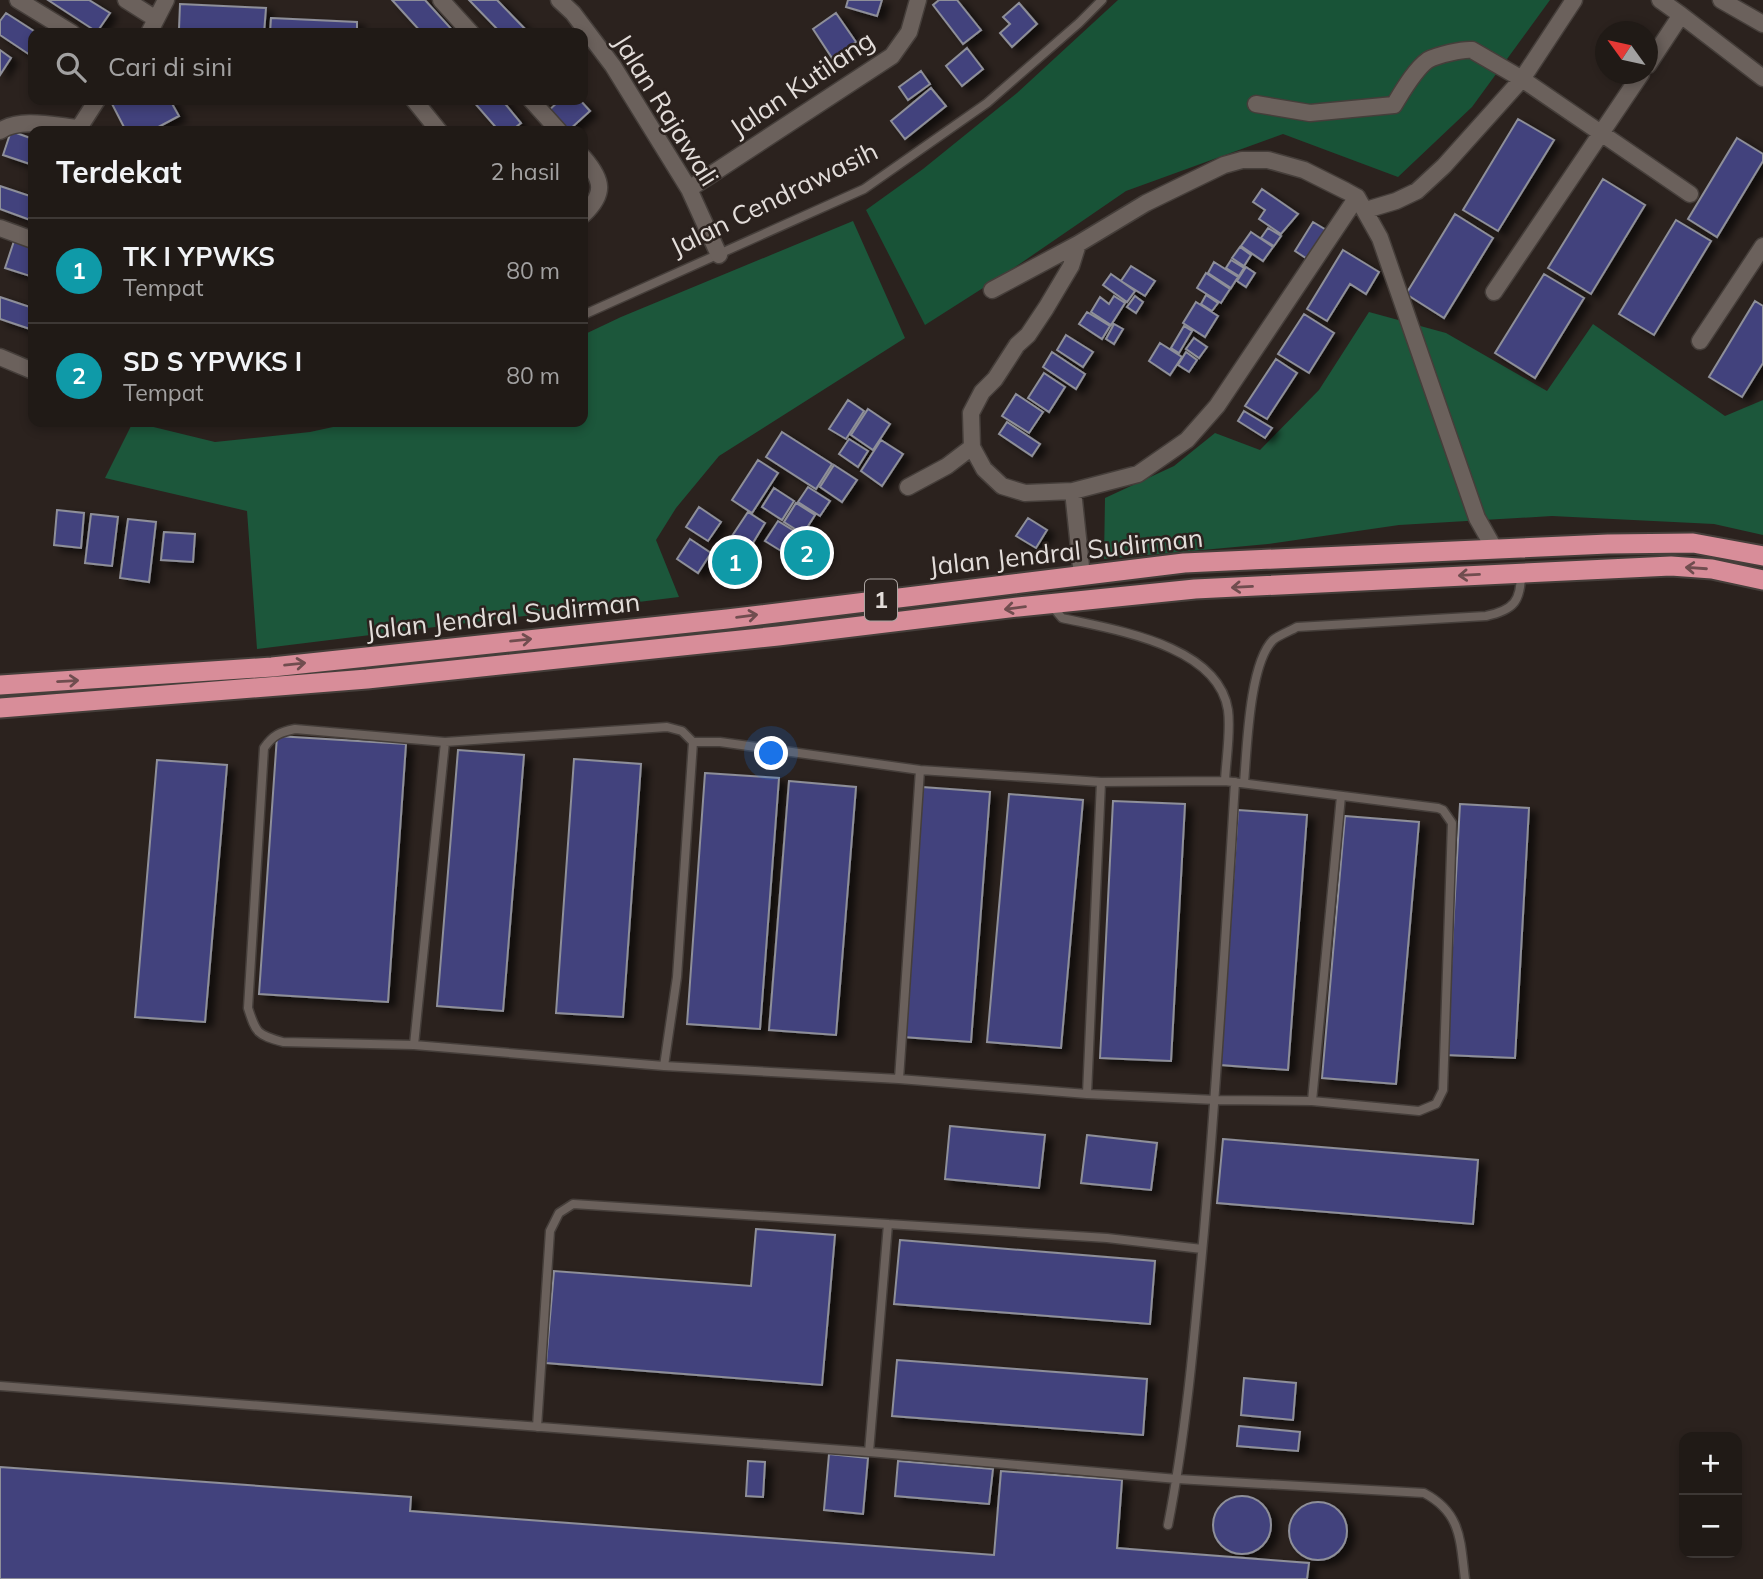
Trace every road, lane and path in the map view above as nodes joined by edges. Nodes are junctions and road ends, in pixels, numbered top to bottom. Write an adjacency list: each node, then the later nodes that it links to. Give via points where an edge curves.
1 (18, 0): 14 (street)
2 (126, 0): 13 (street)
3 (166, 0): 13 (street)
4 (441, 0): 15 (street)
5 (559, 0): 16 (street, Jalan Rajawali)
6 (918, 0): 33 (street, Jalan Kutilang, via 909,32 892,56)
7 (1102, 0): 41 (lane, Jalan Cendrawasih, via 987,103 864,189)
8 (1574, 0): 20 (street)
9 (1660, 0): 11 (street)
10 (1721, 0): 12 (street)
11 (1681, 15): 18 (street); 19 (street)
12 (1763, 24)
13 (153, 26)
14 (64, 28)
15 (466, 28)
16 (585, 28)
17 (588, 32): 33 (street, Jalan Rajawali, via 614,66)
18 (1658, 49)
19 (1763, 78)
20 (1522, 79): 22 (street, via 1464,49 1429,60 1394,105 1310,113); 31 (street); 35 (street, via 1417,191 1396,201)
21 (1634, 84): 31 (street)
22 (1256, 104)
23 (95, 105): 28 (street)
24 (418, 105): 29 (street)
25 (536, 105): 30 (street)
26 (3, 125): 27 (street)
27 (51, 126)
28 (85, 126)
29 (435, 126)
30 (554, 126)
31 (1600, 132): 34 (street); 43 (street)
32 (588, 165): 36 (street, via 600,190)
33 (689, 189): 41 (street, Jalan Rajawali)
34 (1690, 194)
35 (1361, 203): 39 (street, via 1304,170 1268,160 1242,160 1146,203); 50 (street, via 1217,406 1187,440 1138,474); 51 (street, via 1380,238 1476,518)
36 (588, 210)
37 (0, 228): 38 (street)
38 (28, 238)
39 (1079, 244): 42 (street); 48 (street, via 1046,309 982,392 971,413)
40 (1763, 246): 45 (street)
41 (719, 255): 44 (lane, Jalan Cendrawasih)
42 (992, 290)
43 (1494, 292)
44 (588, 313)
45 (1700, 341)
46 (0, 357): 47 (street)
47 (28, 369)
48 (972, 447): 49 (street); 50 (street, via 984,470 1002,486 1025,493)
49 (908, 487)
50 (1073, 491): 54 (street)
51 (1494, 548): 52 (highway, Jalan Jendral Sudirman / 1, via 1693,542); 54 (highway, Jalan Jendral Sudirman / 1, via 1184,564)
52 (1763, 555)
53 (1521, 572): 55 (highway, Jalan Jendral Sudirman / 1, one-way to 53, via 1671,566); 56 (highway, Jalan Jendral Sudirman / 1, one-way to 56, via 1195,589); 64 (lane, via 1521,594 1497,614 1297,627 1273,640 1259,666)
54 (1082, 576): 57 (highway, Jalan Jendral Sudirman / 1, one-way to 54, via 284,665)
55 (1763, 580)
56 (1050, 604): 58 (highway, Jalan Jendral Sudirman / 1, one-way to 58, via 367,679); 62 (lane, via 1062,618 1167,645 1206,670 1228,709)
57 (0, 685)
58 (0, 708)
59 (445, 742): 60 (lane, via 667,727); 66 (lane); 66 (lane, via 295,729 276,733 264,748 248,1008 255,1030 283,1042)
60 (693, 742): 61 (lane); 67 (lane, via 677,977)
61 (920, 770): 63 (lane); 68 (lane)
62 (1225, 781): 63 (lane); 64 (lane)
63 (1101, 782): 69 (lane)
64 (1239, 783): 65 (lane); 70 (lane)
65 (1340, 796): 71 (lane); 71 (lane, via 1438,808 1452,823 1443,1090 1436,1104 1419,1111)
66 (414, 1045): 67 (lane)
67 (664, 1066): 68 (lane)
68 (899, 1079): 69 (lane)
69 (1087, 1094): 70 (lane)
70 (1216, 1100): 71 (lane); 73 (lane)
71 (1312, 1101)
72 (888, 1224): 73 (lane); 75 (lane, via 573,1204 559,1213 550,1231); 76 (lane)
73 (1202, 1249): 77 (lane)
74 (0, 1387): 75 (lane)
75 (537, 1427): 76 (lane)
76 (869, 1452): 77 (lane)
77 (1177, 1479): 78 (lane); 79 (lane, via 1424,1493 1438,1500 1458,1525)
78 (1168, 1525)
79 (1465, 1579)

